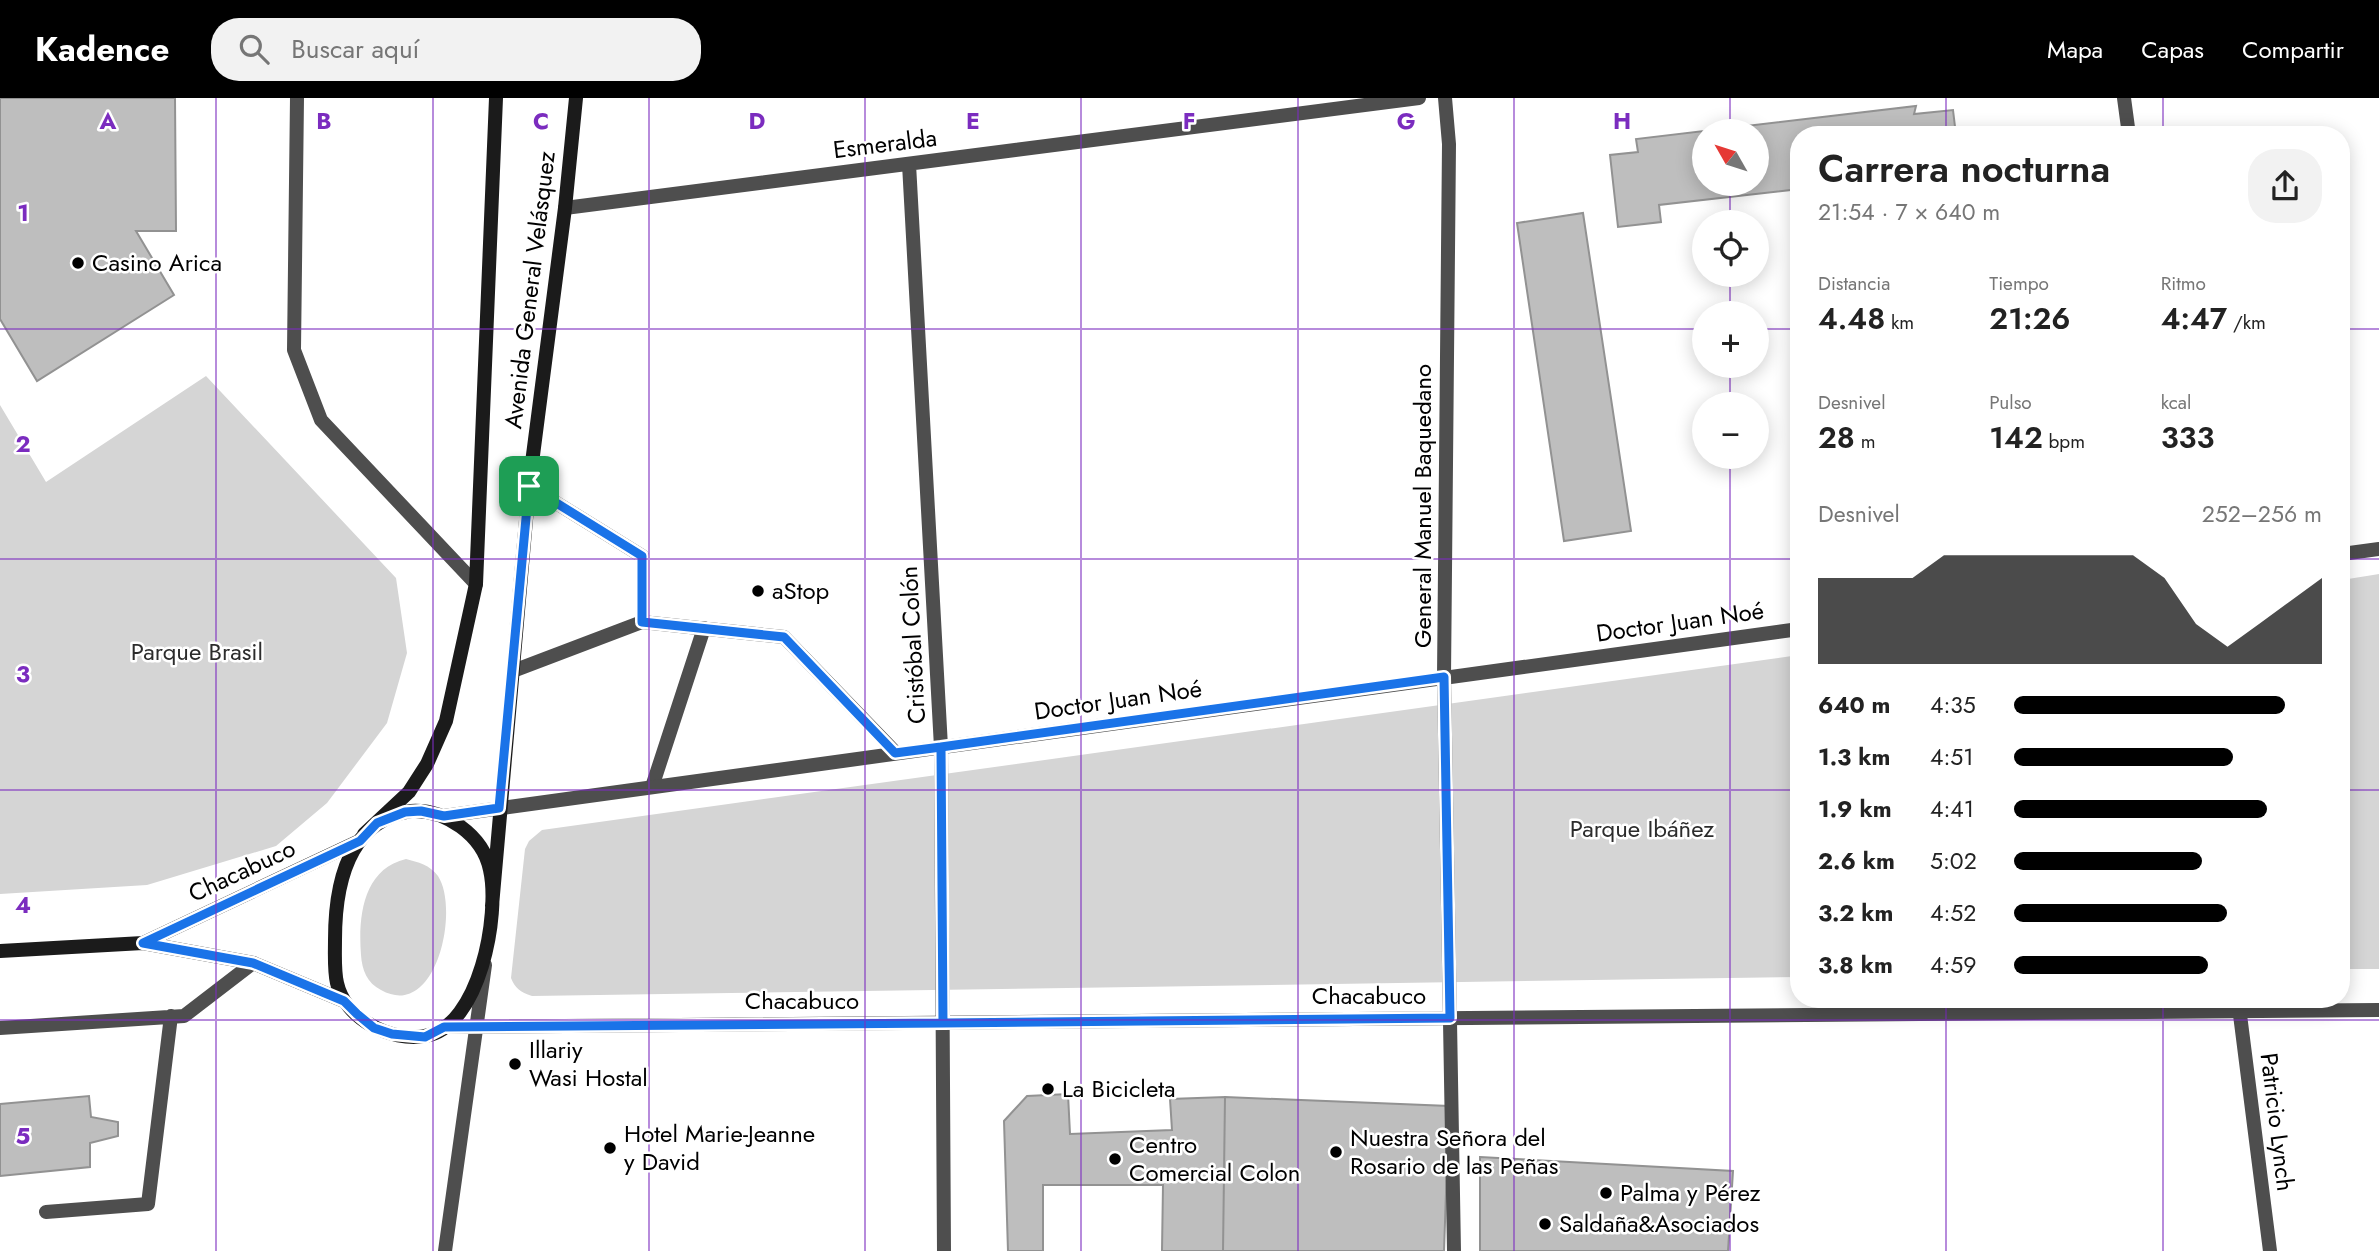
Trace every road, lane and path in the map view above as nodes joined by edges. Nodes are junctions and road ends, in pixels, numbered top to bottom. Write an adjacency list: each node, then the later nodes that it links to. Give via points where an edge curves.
1 (297, 98): 13 (street, via 294,350 321,420)
2 (496, 98): 13 (main road, Avenida General Velásquez)
3 (576, 98): 9 (main road, Avenida General Velásquez)
4 (1419, 98): 8 (street, Esmeralda)
5 (1445, 98): 18 (street, General Manuel Baquedano, via 1449,144)
6 (2124, 98): 7 (street)
7 (2128, 126)
8 (909, 164): 9 (street, Esmeralda); 19 (street, Cristóbal Colón)
9 (565, 208): 10 (main road, Avenida General Velásquez)
10 (529, 486): 14 (street, via 642,556); 17 (main road, Avenida General Velásquez)
11 (2379, 548): 12 (street)
12 (2350, 553)
13 (475, 584): 24 (main road, Avenida General Velásquez, via 446,721 427,764 409,792)
14 (642, 622): 15 (street); 17 (street)
15 (704, 628): 20 (street, via 784,637); 21 (street)
16 (1790, 630): 18 (street, Doctor Juan Noé)
17 (513, 671): 22 (main road, Avenida General Velásquez)
18 (1444, 677): 19 (street, Doctor Juan Noé); 36 (street, General Manuel Baquedano)
19 (941, 747): 20 (street, Doctor Juan Noé); 37 (street, Cristóbal Colón)
20 (895, 753): 21 (street, Doctor Juan Noé)
21 (652, 787): 22 (street, Doctor Juan Noé)
22 (499, 808): 23 (street, Doctor Juan Noé); 25 (main road, Avenida General Velásquez)
23 (444, 816): 24 (main road, via 405,812 386,818); 25 (main road, via 466,831 483,851 490,869)
24 (362, 838): 26 (main road, Chacabuco); 30 (main road, via 343,872 336,908 337,984)
25 (492, 906): 28 (main road)
26 (143, 943): 27 (main road, Chacabuco); 29 (main road, Chacabuco)
27 (0, 951)
28 (486, 952): 38 (street); 39 (main road, via 472,993)
29 (253, 963): 30 (main road, Chacabuco); 35 (street, via 184,1016)
30 (344, 1001): 39 (main road, via 374,1028 392,1034 425,1037)
31 (2057, 1008): 36 (street, Chacabuco)
32 (2239, 1008): 45 (street, Patricio Lynch)
33 (2323, 1008): 34 (street, Chacabuco)
34 (2379, 1010)
35 (171, 1016): 40 (street); 41 (street, via 148,1203)
36 (1450, 1018): 37 (street, Chacabuco); 44 (street, General Manuel Baquedano)
37 (943, 1023): 38 (street, Chacabuco); 43 (street, Cristóbal Colón)
38 (477, 1026): 39 (street, Chacabuco); 42 (street)
39 (444, 1027)
40 (0, 1028)
41 (46, 1212)
42 (444, 1251)
43 (944, 1251)
44 (1454, 1251)
45 (2270, 1251)

